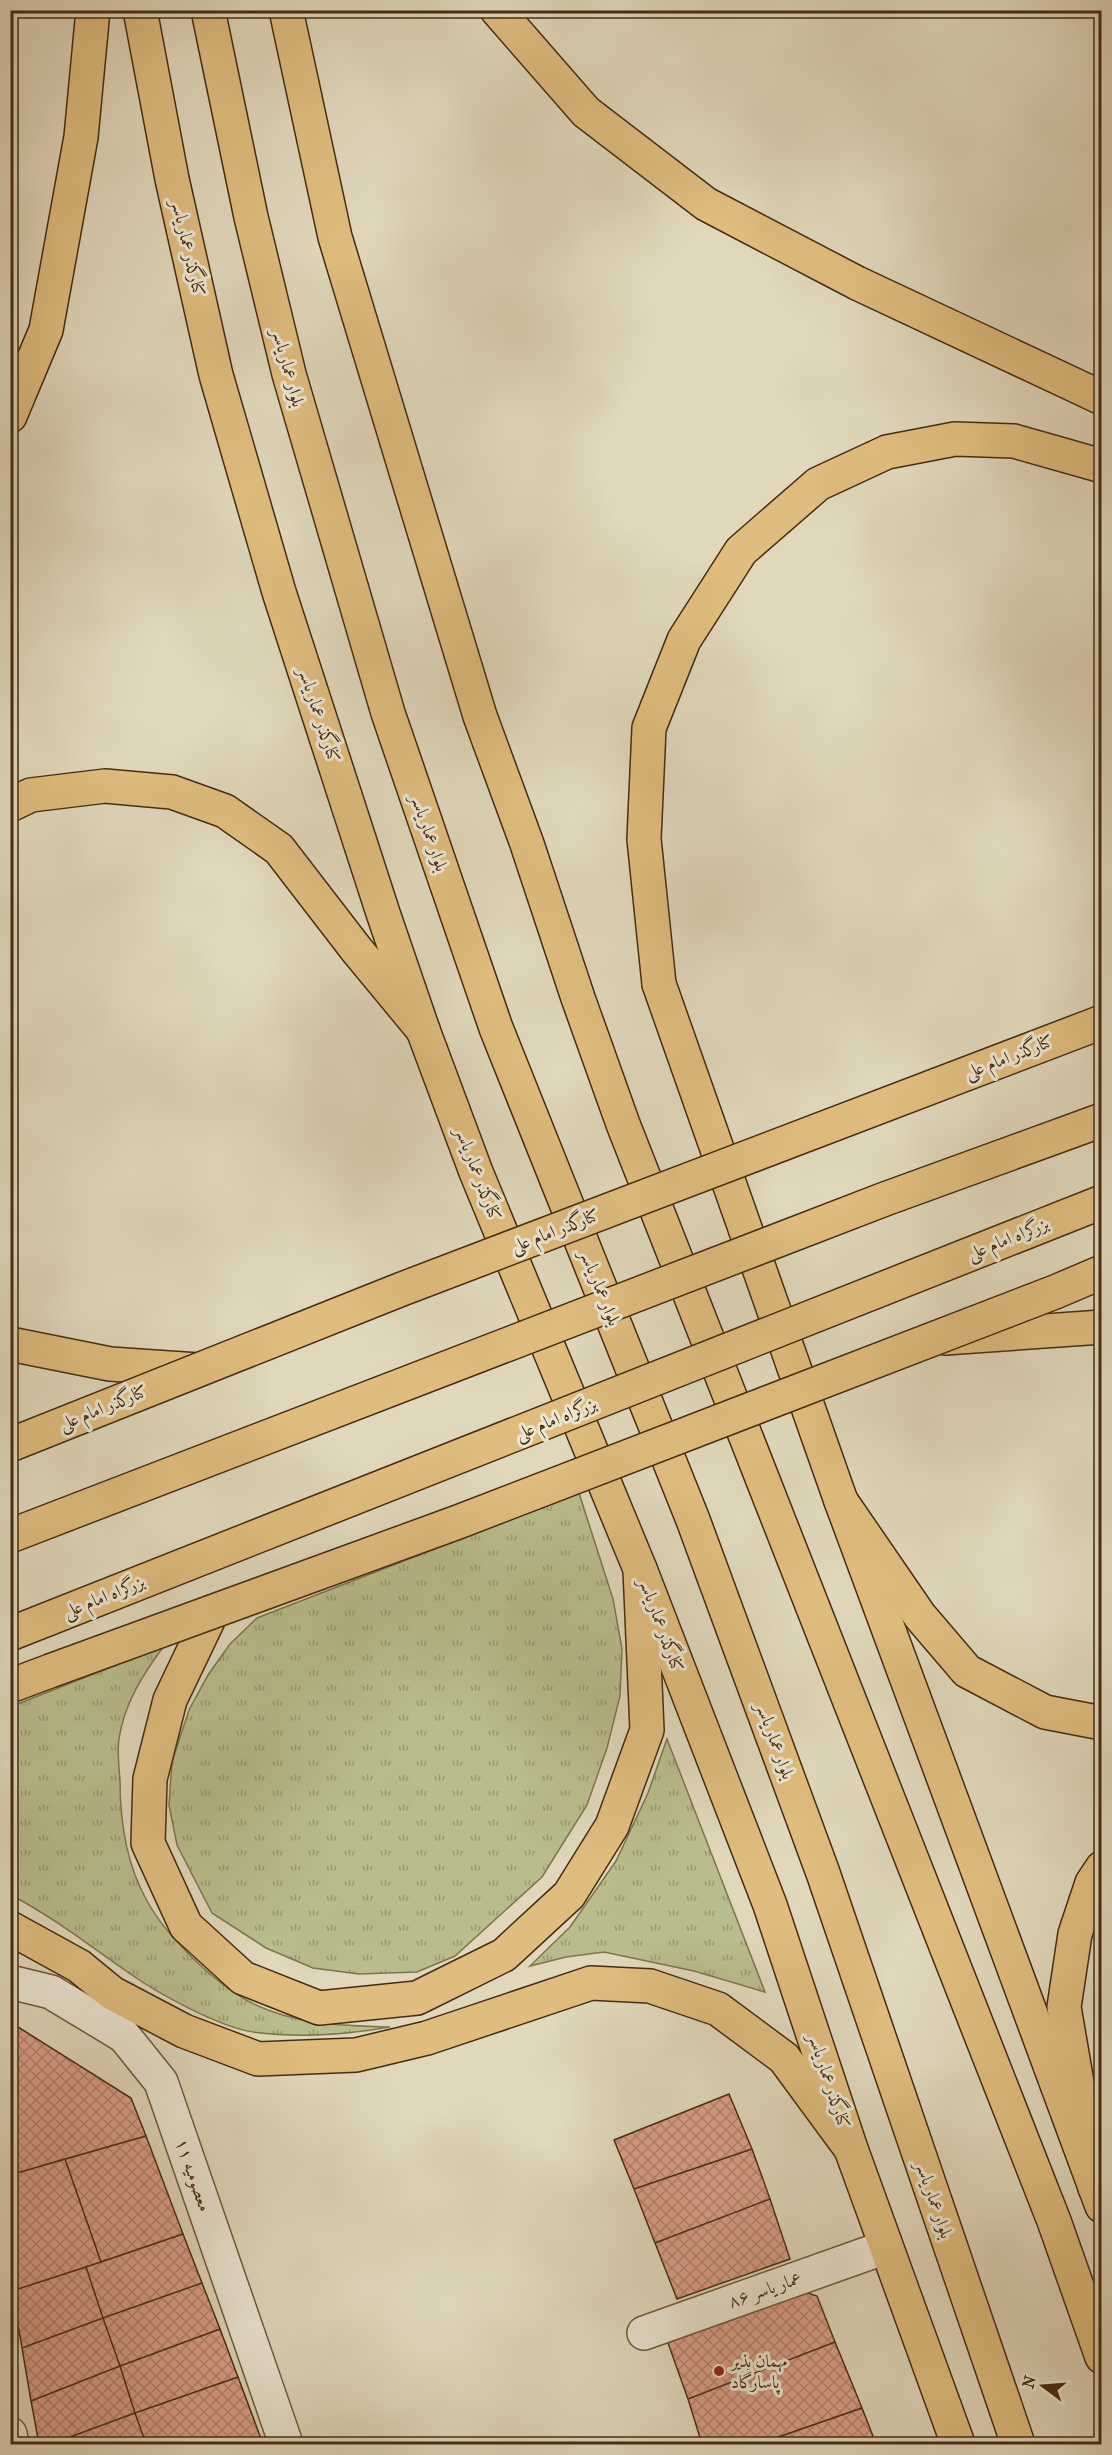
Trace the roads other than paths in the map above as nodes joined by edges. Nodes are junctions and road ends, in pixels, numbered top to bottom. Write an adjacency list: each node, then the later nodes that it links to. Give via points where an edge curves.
1 (93, 10): 7 (main road, via 81,137 46,330)
2 (140, 10): 11 (main road, کنارگذر عمار یاسر, via 172,179 216,375 279,592)
3 (208, 10): 39 (main road, بلوار عمار یاسر, via 289,374 388,713 496,1028 693,1520 824,1873)
4 (286, 10): 34 (main road, via 335,237 480,716 623,1124 1041,2188)
5 (497, 10): 6 (main road, via 586,112 706,204 857,283)
6 (1101, 399)
7 (10, 416)
8 (1101, 466): 20 (main road, via 1014,441 955,439 887,452 818,484 741,550 684,640 649,728 644,839 659,984)
9 (10, 805): 11 (main road, via 31,795 105,786 172,792 225,811 279,849)
10 (1101, 1022): 18 (main road, کنارگذر امام علی, bridge)
11 (423, 1030): 22 (main road, کنارگذر عمار یاسر, via 476,1172)
12 (1101, 1120): 21 (main road, bridge, via 874,1203)
13 (1101, 1202): 24 (main road, بزرگراه امام علی, bridge)
14 (1101, 1272): 16 (main road, bridge)
15 (1101, 1327): 16 (main road)
16 (934, 1339): 23 (main road, bridge, via 458,1522)
17 (10, 1344): 18 (main road, via 110,1364)
18 (198, 1370): 19 (main road, کنارگذر امام علی, bridge)
19 (10, 1444)
20 (841, 1501): 26 (main road, via 920,1616 967,1671 1045,1712); 31 (main road)
21 (10, 1536)
22 (640, 1569): 23 (main road, via 647,1730 612,1826 569,1895 504,1955 417,1998 395,2001 319,2008 243,1978 186,1926 148,1843 150,1779 170,1700); 30 (main road, کنارگذر عمار یاسر, via 770,1905)
23 (212, 1611): 25 (main road, bridge)
24 (10, 1635)
25 (10, 1686)
26 (1101, 1723)
27 (1101, 1868): 31 (main road, via 1092,1882 1075,1934 1064,2007)
28 (10, 1928): 30 (main road, via 79,1966 112,1993 184,2031 258,2059 356,2055 427,2038 591,1983 650,1986 718,2009 784,2058)
29 (10, 1982): 37 (street, معصومیه ۱۱, via 51,1992 124,2036 160,2082)
30 (851, 2149): 32 (main road, کنارگذر عمار یاسر)
31 (1099, 2199)
32 (886, 2247): 33 (street, عمار یاسر ۸۶); 38 (main road, کنارگذر عمار یاسر)
33 (644, 2333)
34 (1101, 2357)
35 (10, 2434): 36 (street)
36 (12, 2445)
37 (286, 2445)
38 (958, 2445)
39 (1018, 2445)

